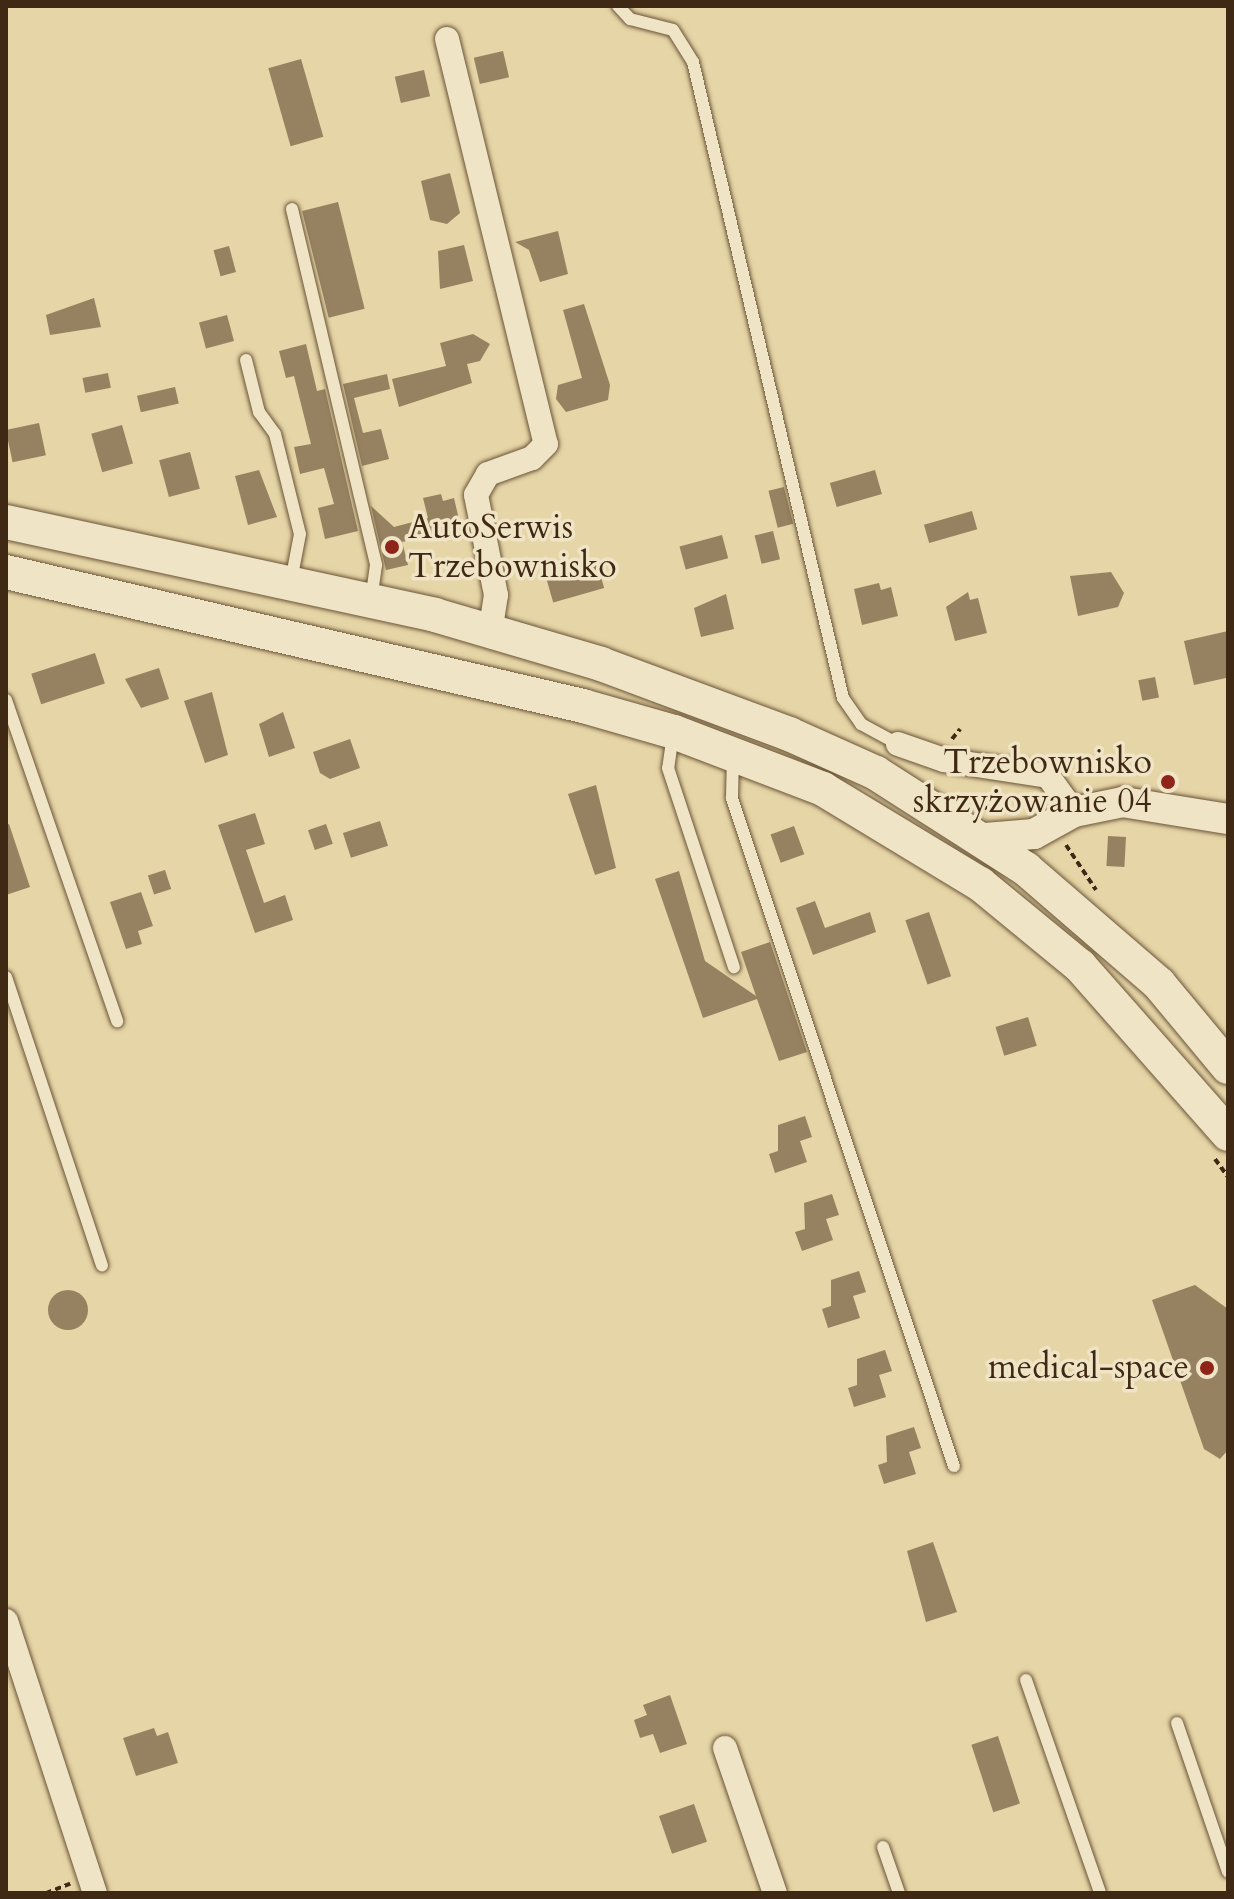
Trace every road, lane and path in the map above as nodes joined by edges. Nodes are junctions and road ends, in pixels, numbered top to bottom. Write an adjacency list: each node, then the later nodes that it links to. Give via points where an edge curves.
1 (618, 6): 15 (lane, via 630,19 673,30 693,62 843,698 861,724)
2 (447, 39): 11 (street, via 546,444 532,458 488,474 476,495 496,595)
3 (292, 209): 9 (lane, via 376,565)
4 (246, 360): 8 (lane, via 300,534)
5 (6, 522): 6 (main road)
6 (164, 553): 8 (main road); 10 (main road, via 140,578)
7 (6, 572): 10 (main road)
8 (291, 581): 9 (main road)
9 (371, 599): 11 (main road)
10 (145, 605): 12 (main road)
11 (490, 631): 12 (main road, via 489,659); 20 (main road, via 789,734 876,773)
12 (467, 678): 14 (main road)
13 (6, 700): 25 (lane)
14 (674, 732): 16 (main road); 23 (lane, via 668,768)
15 (898, 744): 17 (street, via 944,760 1048,776)
16 (734, 753): 22 (main road, via 867,812); 29 (lane, via 732,798)
17 (1074, 812): 18 (street, via 1123,802); 19 (street)
18 (1228, 819)
19 (1048, 829): 20 (street); 21 (street)
20 (985, 838): 21 (main road)
21 (1026, 869): 22 (street, via 1009,883); 26 (main road, via 1159,984)
22 (980, 884): 27 (main road, via 1080,966)
23 (734, 967)
24 (6, 977): 28 (lane)
25 (117, 1021)
26 (1228, 1067)
27 (1228, 1134)
28 (102, 1265)
29 (954, 1466)
30 (6, 1621): 36 (street)
31 (1026, 1680): 39 (lane)
32 (1177, 1723): 35 (lane)
33 (725, 1748): 37 (street)
34 (883, 1847): 38 (lane)
35 (1228, 1872)
36 (95, 1893)
37 (775, 1893)
38 (899, 1893)
39 (1100, 1893)

